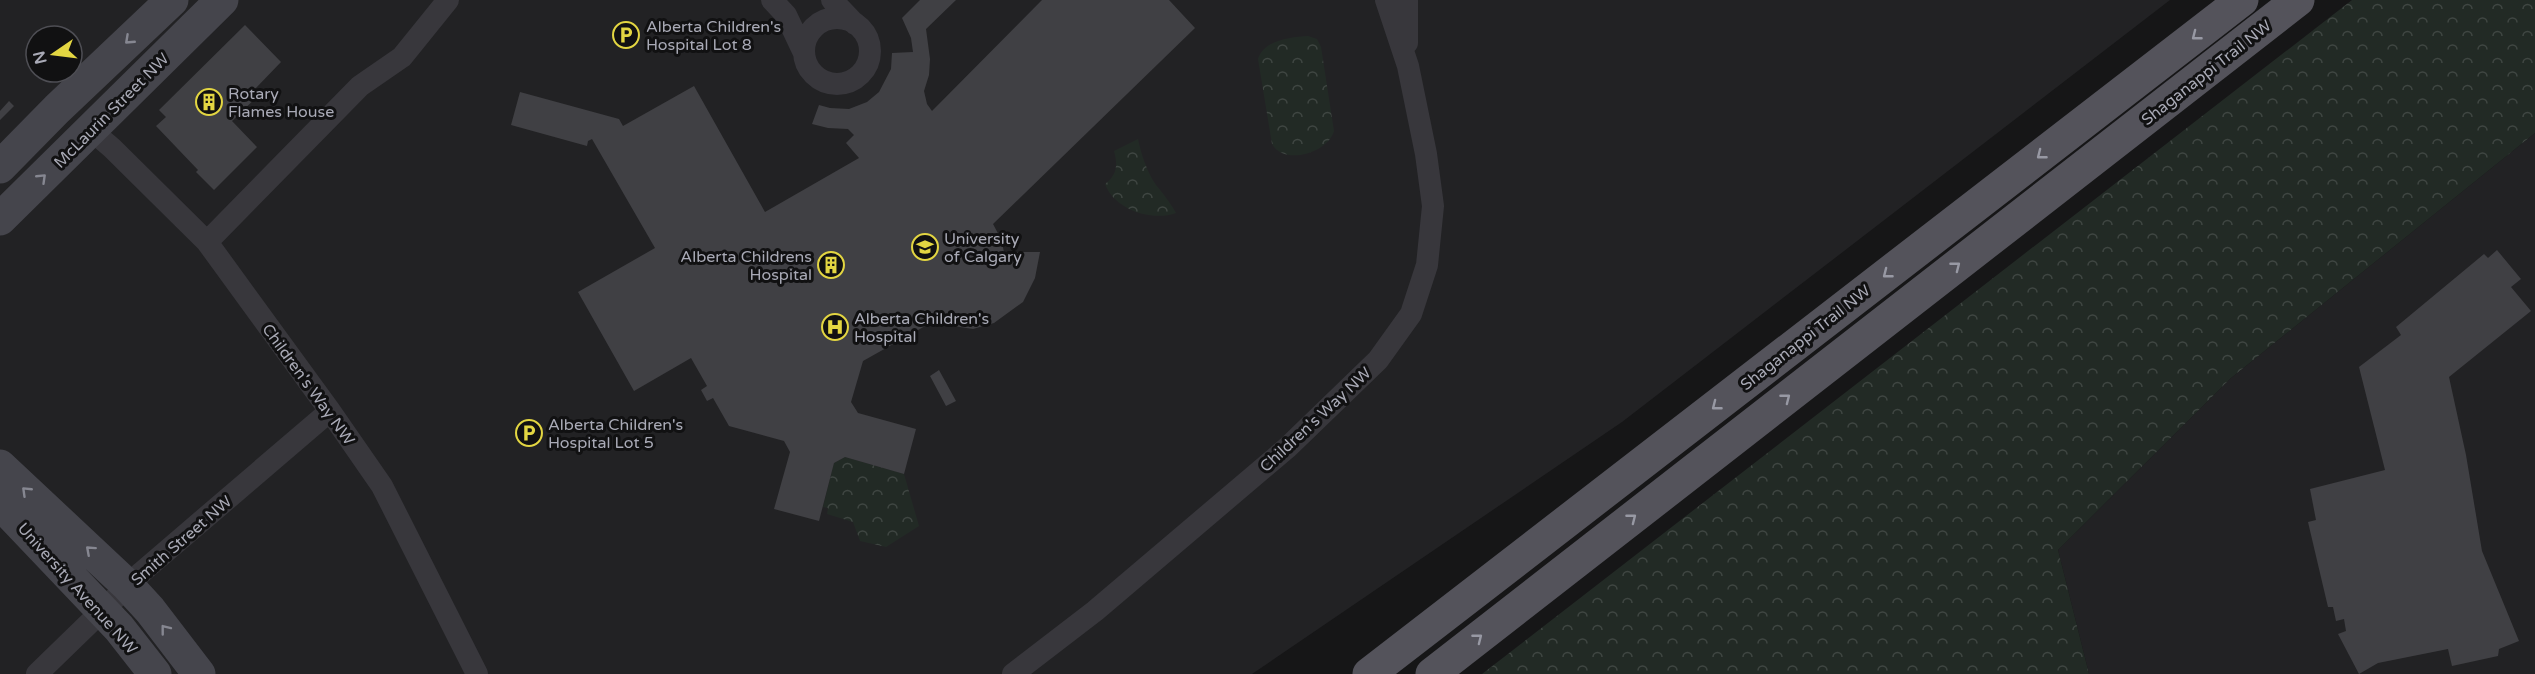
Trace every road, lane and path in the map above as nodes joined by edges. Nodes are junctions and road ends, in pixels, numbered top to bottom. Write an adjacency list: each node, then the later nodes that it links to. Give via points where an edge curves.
1 (172, 0): 14 (street, one-way to 14)
2 (448, 0): 16 (street, via 402,57 360,86)
3 (772, 0): 11 (street, via 786,15)
4 (832, 0): 10 (street)
5 (1386, 0): 12 (street, Children's Way NW)
6 (1407, 0): 12 (street, Children's Way NW)
7 (2242, 0): 27 (main road, Shaganappi Trail NW, one-way to 27)
8 (2298, 0): 28 (main road, Shaganappi Trail NW, one-way to 8)
9 (201, 7): 13 (street, McLaurin Street NW)
10 (855, 24): 11 (street, via 835,18 816,25 805,42); 11 (street, via 864,31 870,53 868,64 854,80 843,84 821,81 812,74)
11 (804, 53)
12 (1408, 66): 26 (street, Children's Way NW, via 1433,206 1427,265 1411,314 1378,360 1288,447 1095,611)
13 (91, 130): 15 (street, McLaurin Street NW, one-way to 13); 16 (street, Children's Way NW)
14 (0, 167)
15 (0, 219)
16 (207, 242): 17 (street, Children's Way NW)
17 (330, 411): 20 (street, Smith Street NW); 25 (street, Children's Way NW, via 382,486)
18 (0, 466): 20 (street, University Avenue NW, one-way to 18)
19 (0, 503): 21 (street, University Avenue NW)
20 (128, 586): 21 (street, Smith Street NW); 24 (street, University Avenue NW, one-way to 20)
21 (103, 610): 22 (street, Smith Street NW); 23 (street, University Avenue NW)
22 (37, 674)
23 (155, 674)
24 (199, 674)
25 (477, 674)
26 (1013, 674)
27 (1369, 674)
28 (1432, 674)

